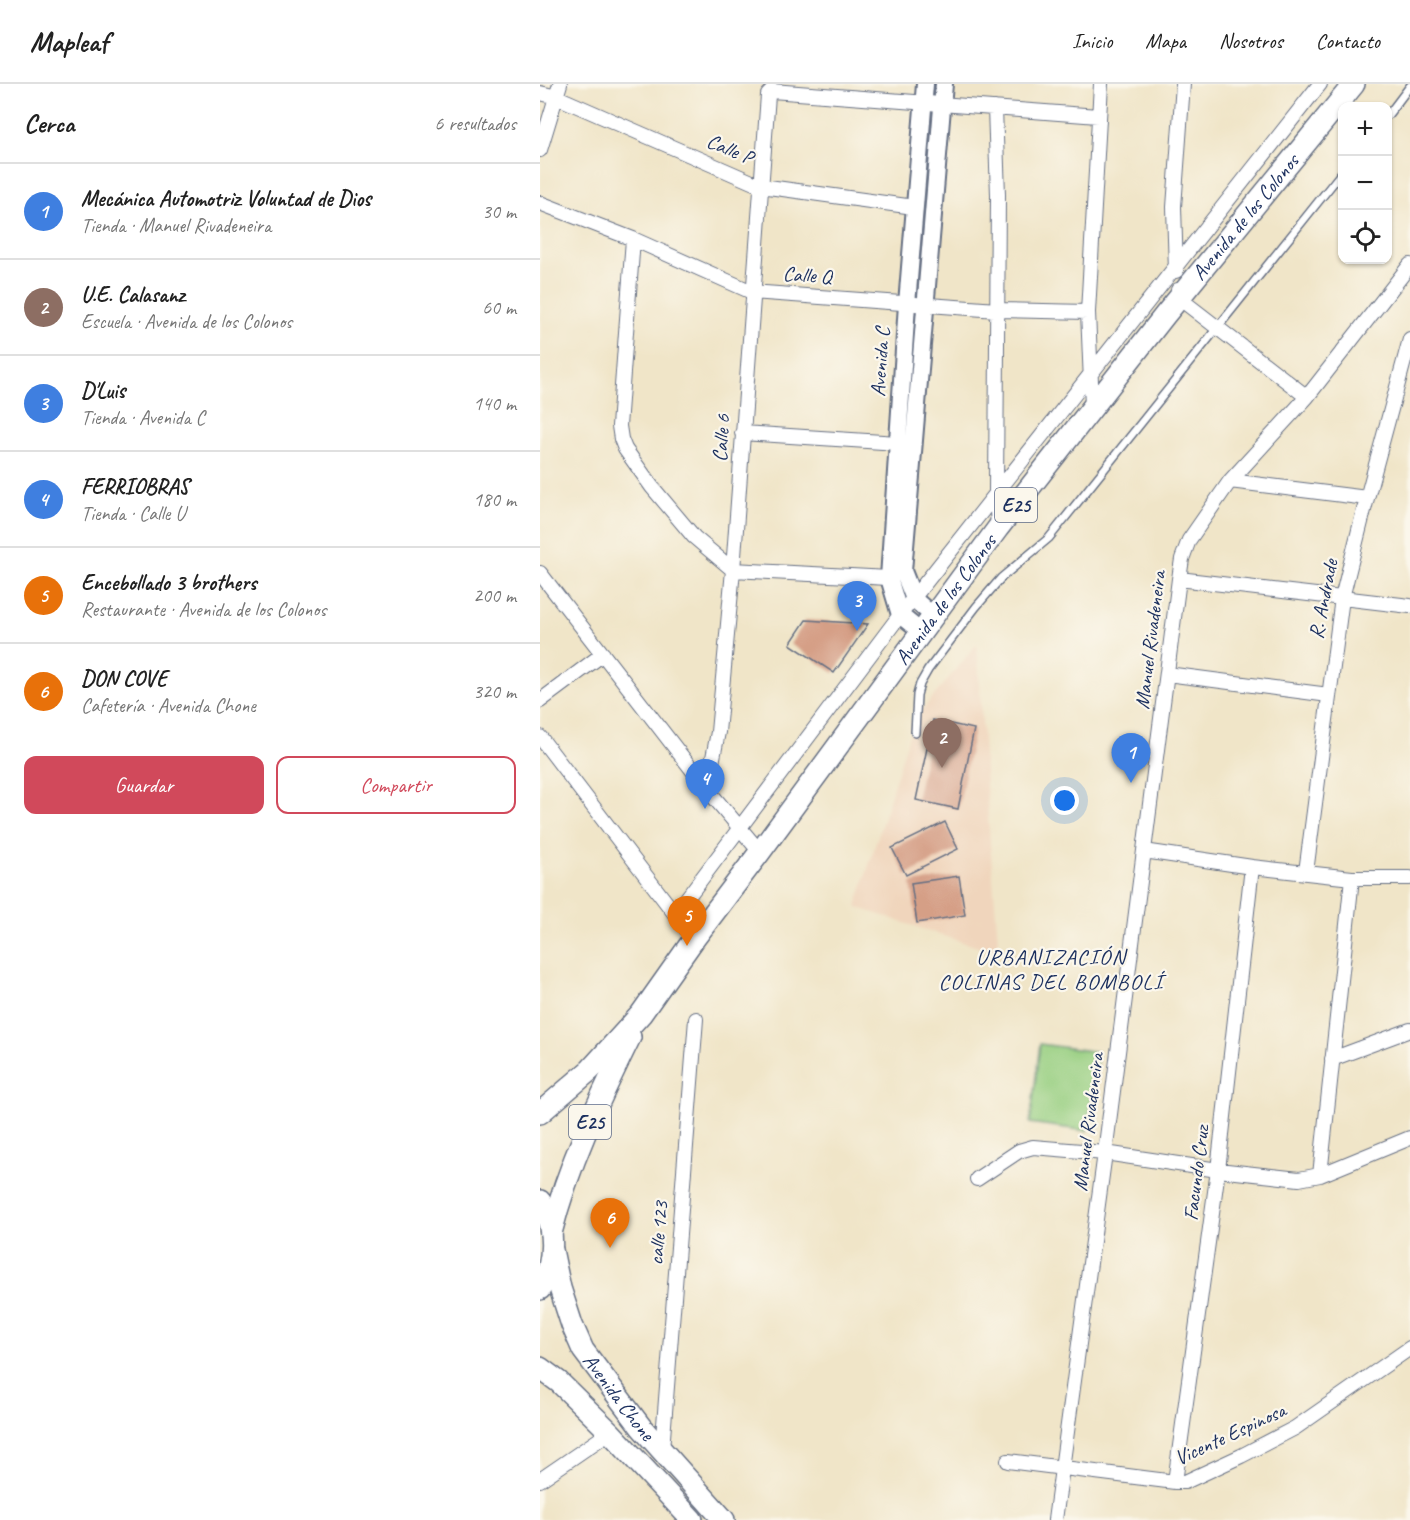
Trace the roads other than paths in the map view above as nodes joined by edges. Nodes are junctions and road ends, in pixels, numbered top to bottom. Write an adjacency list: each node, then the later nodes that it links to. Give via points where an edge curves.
1 (925, 84): 10 (street, Avenida C)
2 (944, 84): 11 (street, Avenida C)
3 (1101, 84): 14 (street)
4 (1183, 84): 21 (street, via 1174,207)
5 (1320, 84): 21 (street)
6 (1354, 84): 24 (main road, Avenida de los Colonos / E25)
7 (1410, 86): 13 (lane)
8 (558, 91): 9 (street, Calle P); 15 (street); 17 (street, Calle P)
9 (540, 93)
10 (923, 103): 11 (street); 17 (street, Calle 6, via 772,91 766,99); 19 (street, Avenida C)
11 (942, 104): 12 (street); 26 (street, Avenida C)
12 (995, 108): 14 (street); 27 (street)
13 (1392, 110)
14 (1098, 116): 28 (street)
15 (540, 150)
16 (1338, 176): 29 (lane)
17 (761, 186): 19 (street, Calle P); 23 (street, Calle 6)
18 (540, 203): 20 (street, Calle Q)
19 (914, 207): 25 (street, Avenida C)
20 (633, 239): 23 (street, Calle Q); 40 (street, via 621,439 652,487 685,527)
21 (1175, 269): 24 (street); 31 (street)
22 (1409, 269): 32 (street, Manuel Rivadeneira)
23 (752, 292): 25 (street, Calle Q); 34 (street, Calle 6)
24 (1179, 298): 29 (street); 33 (main road, Avenida de los Colonos / E25)
25 (907, 303): 26 (street, Calle Q); 35 (street, Avenida C)
26 (926, 305): 27 (street, Calle Q); 45 (street, Avenida C, via 903,571)
27 (997, 310): 28 (street, Calle Q); 37 (street)
28 (1088, 312): 31 (street)
29 (1219, 328): 32 (street); 53 (lane, via 1049,538 1001,578 928,669 917,695)
30 (1410, 339): 38 (street, R. Andrade)
31 (1092, 372): 33 (street); 37 (street)
32 (1306, 397): 36 (street, Manuel Rivadeneira)
33 (1092, 406): 39 (main road, Avenida de los Colonos / E25)
34 (742, 434): 35 (street); 40 (street, Calle 6)
35 (898, 443): 42 (street, Avenida C)
36 (1230, 481): 38 (street); 43 (street, Manuel Rivadeneira, via 1188,540)
37 (996, 493): 39 (street); 45 (street)
38 (1366, 498): 44 (street, R. Andrade)
39 (998, 528): 48 (main road, Avenida de los Colonos / E25)
40 (733, 570): 42 (street); 55 (street, Calle 6, via 718,732)
41 (540, 573): 49 (street)
42 (889, 578): 47 (street, Avenida C)
43 (1179, 579): 44 (street); 50 (street, Manuel Rivadeneira)
44 (1342, 598): 46 (street); 51 (street, R. Andrade)
45 (914, 599): 47 (street); 48 (street, Avenida C)
46 (1410, 606)
47 (900, 615): 48 (street); 56 (street)
48 (927, 624): 58 (main road, Avenida de los Colonos / E25)
49 (603, 654): 52 (street); 55 (street)
50 (1167, 674): 51 (street); 57 (street, Manuel Rivadeneira)
51 (1329, 695): 60 (street, R. Andrade)
52 (540, 701)
53 (915, 733)
54 (540, 737): 63 (street)
55 (707, 789): 56 (street)
56 (740, 829): 58 (street); 63 (street)
57 (1144, 850): 59 (street); 71 (street, Manuel Rivadeneira)
58 (760, 852): 64 (main road, Avenida de los Colonos / E25)
59 (1252, 867): 60 (street); 72 (street, Facundo Cruz)
60 (1306, 872): 61 (street)
61 (1352, 878): 62 (street); 68 (street)
62 (1410, 878)
63 (675, 914): 64 (street)
64 (694, 939): 65 (main road, Avenida de los Colonos / E25)
65 (641, 1014): 69 (main road, Avenida de los Colonos / E25, via 590,1071); 76 (main road, Avenida de los Colonos / E25, via 573,1162 561,1195)
66 (696, 1019): 81 (street, calle 123)
67 (1410, 1030): 68 (street)
68 (1332, 1059): 73 (street)
69 (540, 1113)
70 (1410, 1138): 73 (street)
71 (1106, 1153): 72 (street); 74 (street, via 1026,1148); 83 (street, Manuel Rivadeneira)
72 (1218, 1170): 73 (street, via 1292,1179); 85 (street, Facundo Cruz)
73 (1320, 1175)
74 (977, 1179)
75 (540, 1202): 76 (main road, Avenida Chone)
76 (552, 1242): 77 (main road, E25, via 546,1279); 81 (main road, Avenida Chone, via 560,1288 583,1350)
77 (540, 1289)
78 (1410, 1348): 85 (street, Vicente Espinosa, via 1296,1428 1192,1479)
79 (540, 1368): 80 (main road, Avenida Chone)
80 (610, 1432): 84 (street); 86 (main road, Avenida Chone)
81 (662, 1450): 87 (main road, Avenida Chone)
82 (1008, 1461): 83 (street, Vicente Espinosa)
83 (1063, 1468): 85 (street, Vicente Espinosa); 88 (street, Manuel Rivadeneira)
84 (540, 1480)
85 (1174, 1482)
86 (692, 1520)
87 (724, 1520)
88 (1055, 1520)

